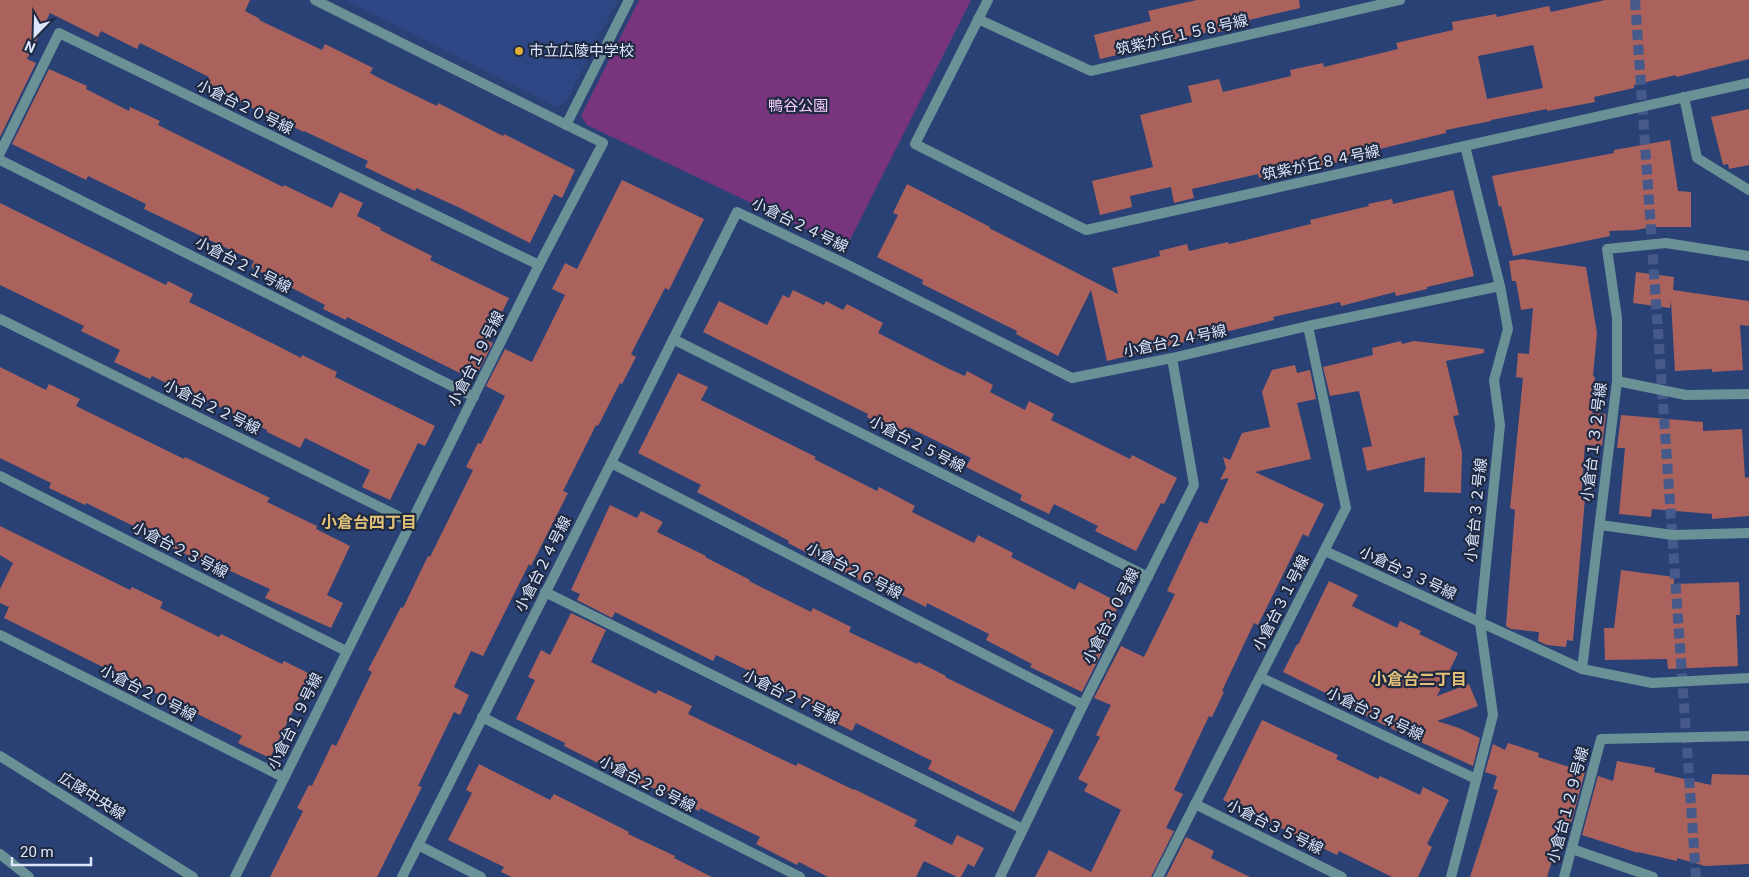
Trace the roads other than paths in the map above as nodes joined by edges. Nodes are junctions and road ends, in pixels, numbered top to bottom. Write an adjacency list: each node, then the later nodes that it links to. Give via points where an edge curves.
1 (315, 0): 8 (street, 小倉台１９号線)
2 (629, 0): 8 (street)
3 (988, 0): 5 (street)
4 (1400, 0): 5 (street, 筑紫が丘１５８号線, via 1091,71)
5 (978, 19): 9 (street, 筑紫が丘８４号線, via 915,144 1086,230)
6 (1749, 83): 7 (street, 筑紫が丘８４号線)
7 (1684, 97): 9 (street, 筑紫が丘８４号線); 12 (street, via 1697,158)
8 (566, 125): 14 (street, 小倉台１９号線, via 603,143)
9 (1465, 146): 15 (street, 小倉台３２号線)
10 (0, 153): 14 (street, 小倉台２０号線, via 59,33)
11 (0, 160): 22 (street, 小倉台２１号線)
12 (1749, 190)
13 (1749, 256): 20 (street, 小倉台１３２号線, via 1666,243 1607,249 1617,318)
14 (539, 265): 22 (street, 小倉台１９号線)
15 (1500, 286): 17 (street, 小倉台２４号線); 31 (street, 小倉台３２号線, via 1508,329 1494,380 1500,425)
16 (0, 319): 25 (street, 小倉台２２号線)
17 (1308, 326): 19 (street, 小倉台２４号線); 28 (street, 小倉台３１号線, via 1346,508)
18 (673, 338): 19 (street, 小倉台２４号線, via 737,212 1072,378); 23 (street, 小倉台２４号線); 29 (street, 小倉台２５号線)
19 (1172, 358): 29 (street, 小倉台３０号線, via 1194,485)
20 (1617, 381): 21 (street, via 1686,395); 26 (street, 小倉台１３２号線)
21 (1749, 394)
22 (474, 397): 25 (street, 小倉台１９号線)
23 (612, 463): 30 (street, 小倉台２４号線); 37 (street, 小倉台２６号線)
24 (0, 476): 33 (street, 小倉台２３号線)
25 (410, 522): 33 (street, 小倉台１９号線)
26 (1600, 525): 27 (street, via 1673,534); 34 (street, 小倉台１３２号線)
27 (1749, 533)
28 (1325, 551): 31 (street, 小倉台３３号線); 35 (street, 小倉台３１号線)
29 (1148, 577): 37 (street, 小倉台３０号線)
30 (546, 592): 38 (street, 小倉台２４号線); 44 (street, 小倉台２７号線)
31 (1480, 623): 34 (street); 42 (street, 小倉台３２号線, via 1493,714)
32 (0, 635): 41 (street, 小倉台２０号線)
33 (346, 651): 41 (street, 小倉台１９号線)
34 (1582, 669): 36 (street, via 1652,682)
35 (1260, 677): 42 (street, 小倉台３４号線); 43 (street, 小倉台３１号線)
36 (1749, 678)
37 (1083, 705): 44 (street, 小倉台３０号線)
38 (482, 717): 45 (street, 小倉台２４号線); 53 (street, 小倉台２８号線)
39 (1749, 736): 46 (street, 小倉台１２９号線, via 1601,739)
40 (0, 756): 49 (street, 広陵中央線)
41 (283, 777): 50 (street, 小倉台１９号線)
42 (1476, 779): 57 (street, 小倉台３２号線)
43 (1196, 804): 55 (street, 小倉台３１号線); 56 (street, 小倉台３５号線)
44 (1023, 829): 54 (street, 小倉台３０号線)
45 (418, 845): 51 (street, 小倉台２４号線); 52 (street)
46 (1572, 849): 58 (street, 小倉台１２９号線); 59 (street)
47 (0, 854): 48 (street)
48 (29, 877)
49 (193, 877)
50 (235, 877)
51 (402, 877)
52 (481, 877)
53 (800, 877)
54 (1000, 877)
55 (1158, 877)
56 (1342, 877)
57 (1451, 877)
58 (1564, 877)
59 (1653, 877)

